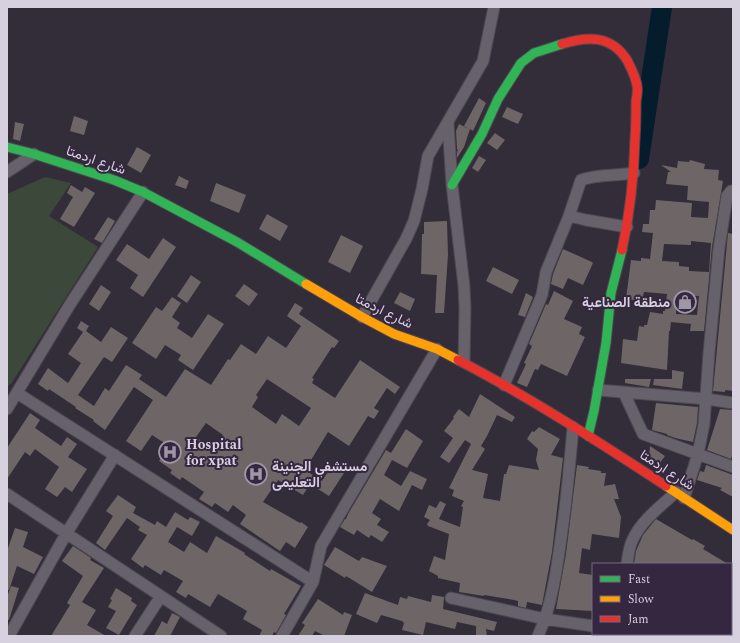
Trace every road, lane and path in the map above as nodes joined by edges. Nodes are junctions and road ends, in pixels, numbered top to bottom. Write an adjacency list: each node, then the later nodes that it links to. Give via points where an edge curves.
1 (494, 7): 2 (street, via 483,61)
2 (448, 123): 7 (street); 12 (street, via 428,156 414,220 406,239)
3 (7, 147): 4 (main road, شارع اردمتا)
4 (34, 154): 5 (street); 9 (main road, شارع اردمتا, via 84,169)
5 (7, 172)
6 (634, 173): 7 (main road, via 637,86 631,67 610,43 589,39 575,40 534,53 521,63 498,99 482,134); 10 (street, via 591,176 581,180); 11 (main road)
7 (452, 185): 14 (street, via 466,308)
8 (733, 191): 19 (street, via 727,196 720,248)
9 (143, 192): 12 (main road, شارع اردمتا, via 237,242); 18 (street, via 69,306)
10 (569, 216): 11 (street); 15 (street, via 546,272 542,295)
11 (627, 227): 16 (main road, via 611,293)
12 (362, 317): 13 (main road, شارع اردمتا, via 394,334)
13 (437, 349): 14 (main road, شارع اردمتا); 32 (street, via 322,546)
14 (464, 362): 15 (main road, شارع اردمتا)
15 (504, 385): 22 (main road, شارع اردمتا)
16 (598, 390): 17 (street); 23 (main road)
17 (624, 392): 19 (street); 24 (street, via 643,434)
18 (17, 393): 21 (street); 25 (street)
19 (707, 399): 20 (street); 24 (street)
20 (733, 403)
21 (7, 409)
22 (573, 427): 23 (main road, شارع اردمتا); 35 (street, via 557,570)
23 (588, 436): 28 (main road, شارع اردمتا)
24 (698, 454): 26 (street); 28 (street)
25 (115, 455): 30 (street); 32 (street)
26 (733, 468)
27 (7, 494): 30 (street)
28 (680, 495): 29 (main road, شارع اردمتا); 31 (street, via 653,514 632,540)
29 (733, 530)
30 (66, 534): 33 (street); 37 (street)
31 (627, 563)
32 (313, 582): 40 (street)
33 (161, 596): 38 (street); 39 (street)
34 (451, 598): 35 (street)
35 (545, 619): 36 (street); 41 (street)
36 (592, 626)
37 (9, 636)
38 (135, 636)
39 (221, 636)
40 (282, 636)
41 (538, 636)

